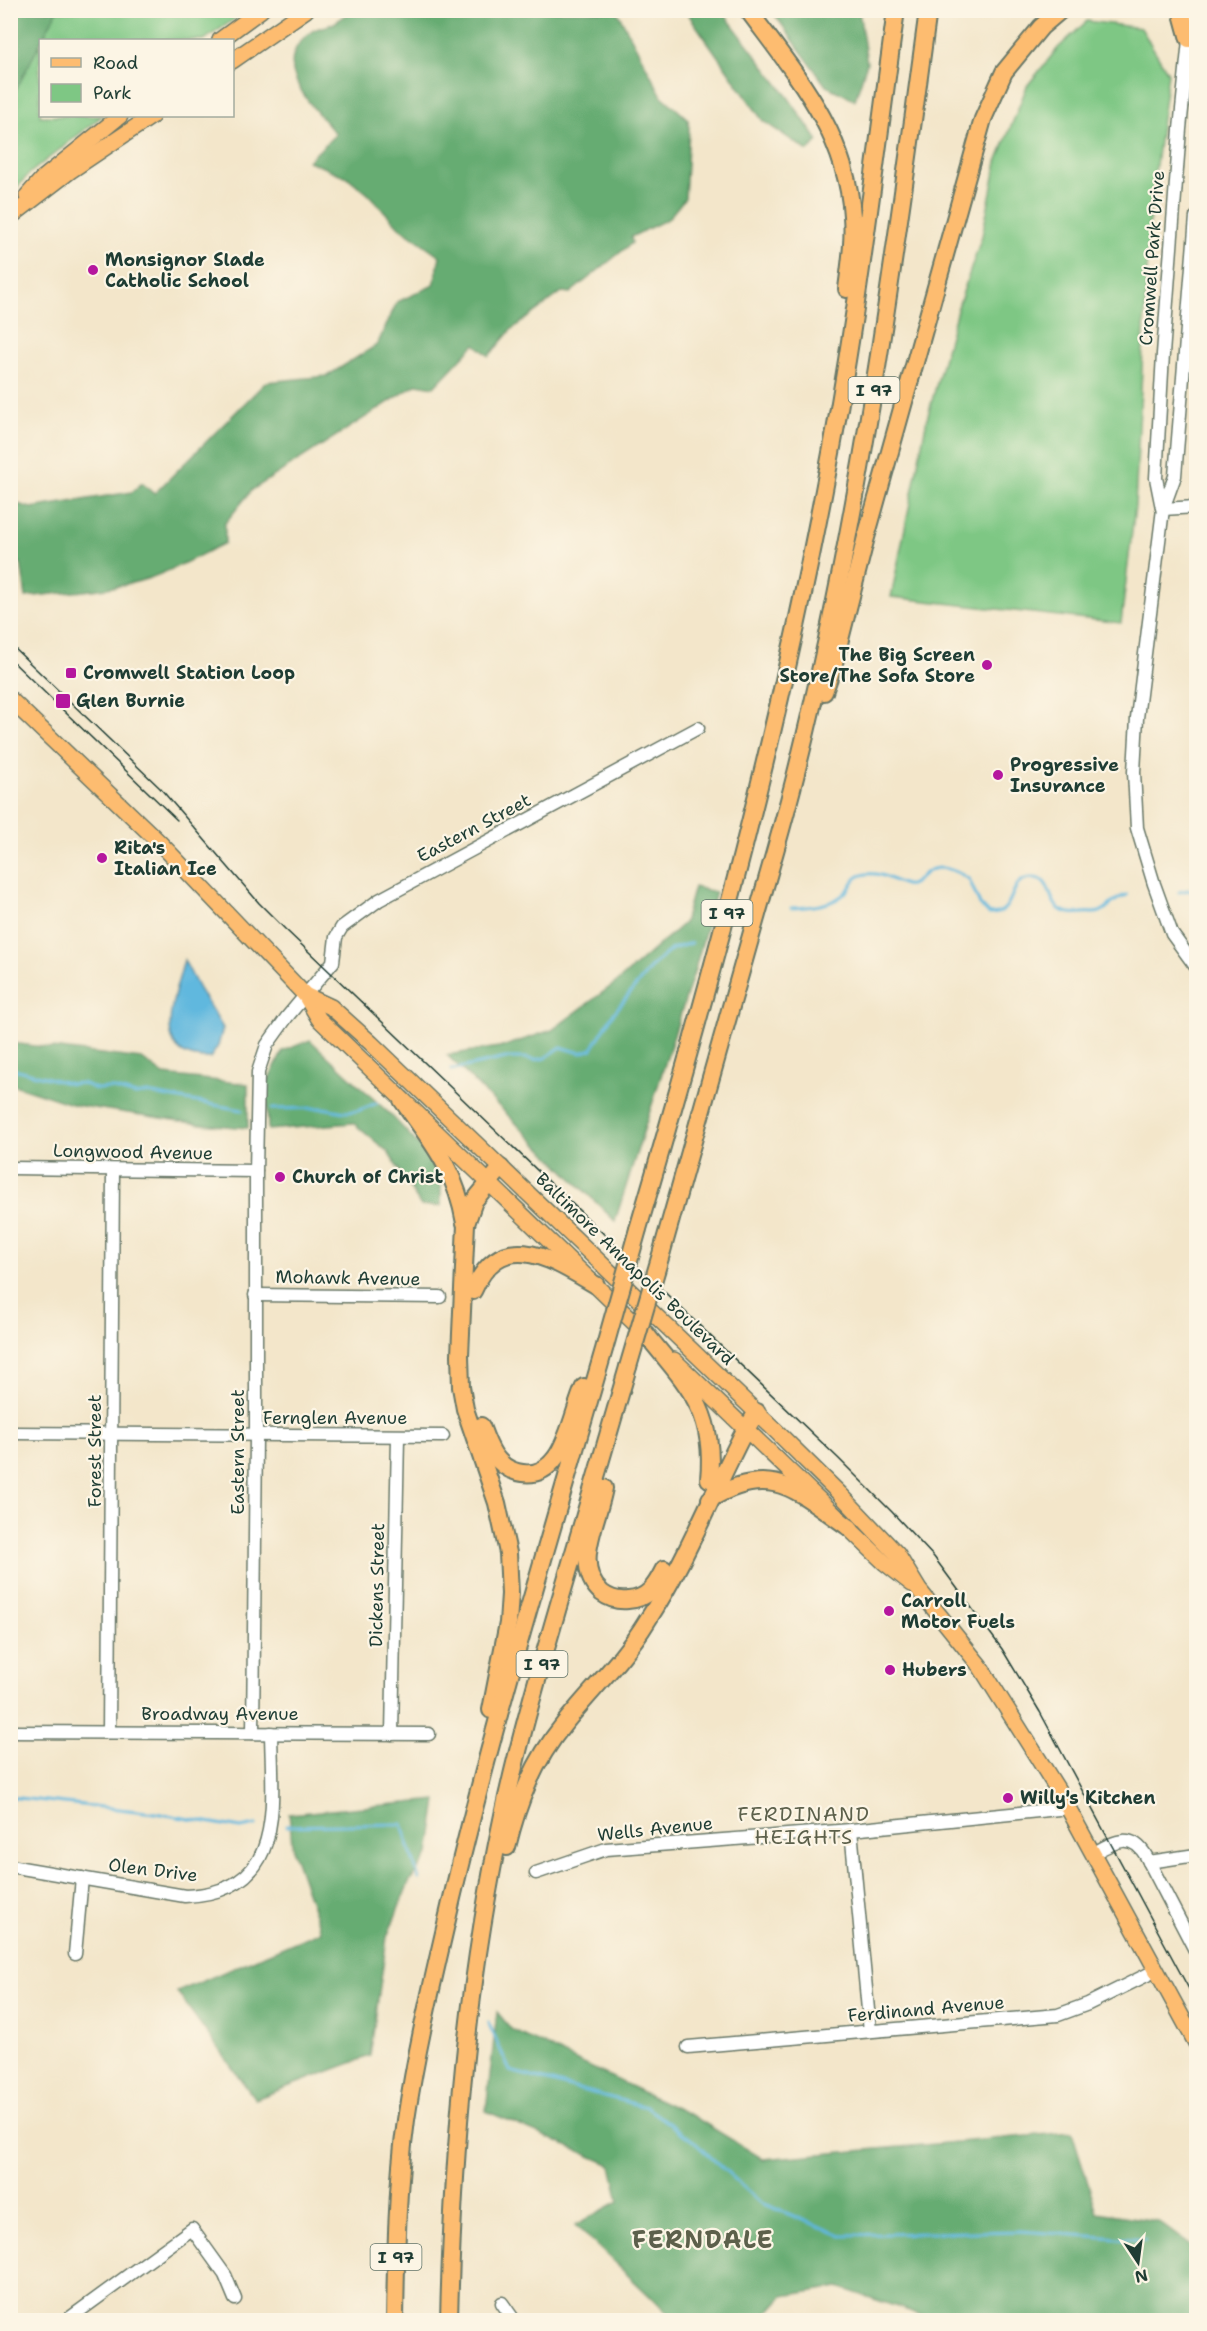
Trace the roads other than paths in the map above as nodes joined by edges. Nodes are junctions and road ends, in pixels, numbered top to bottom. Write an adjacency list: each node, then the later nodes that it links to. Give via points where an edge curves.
1 (261, 10): 9 (main road)
2 (306, 10): 11 (main road)
3 (748, 10): 18 (highway, via 819,108 847,178 852,236)
4 (896, 10): 18 (highway, I 97, via 858,290)
5 (927, 10): 23 (highway, I 97, via 875,386 844,557)
6 (1061, 10): 23 (highway, via 1041,27 1004,72 983,119 864,541 834,663)
7 (1180, 10): 10 (highway)
8 (1192, 10): 10 (street, Cromwell Park Drive)
9 (221, 39)
10 (1189, 39): 16 (street, Cromwell Park Drive)
11 (234, 60)
12 (119, 117): 14 (main road, via 42,179)
13 (151, 117): 14 (main road)
14 (10, 216)
15 (1197, 218): 17 (street, Cromwell Park Drive)
16 (1168, 279): 17 (street); 20 (street, Cromwell Park Drive, via 1156,478)
17 (1193, 288): 20 (street, Cromwell Park Drive, via 1175,476)
18 (828, 468): 38 (highway, I 97, bridge, via 742,858)
19 (1197, 507): 20 (street)
20 (1162, 509): 24 (street, Cromwell Park Drive, via 1137,718 1137,828 1172,934)
21 (10, 699): 25 (main road, Baltimore Annapolis Boulevard, via 159,842)
22 (698, 728): 25 (street, Eastern Street, via 366,908 342,927 336,937 333,962)
23 (798, 766): 39 (highway, I 97, bridge)
24 (1197, 967)
25 (305, 995): 26 (main road, Baltimore Annapolis Boulevard, via 319,1019); 29 (street, Eastern Street, via 267,1045 260,1065); 30 (main road, Baltimore Annapolis Boulevard, via 331,1007)
26 (402, 1100): 31 (main road, Baltimore Annapolis Boulevard); 32 (highway, via 448,1166)
27 (10, 1168): 28 (street, Longwood Avenue)
28 (113, 1170): 29 (street, Longwood Avenue); 43 (street, Forest Street)
29 (256, 1171): 35 (street, Eastern Street)
30 (505, 1172): 31 (highway); 40 (main road, Baltimore Annapolis Boulevard)
31 (492, 1186): 32 (highway, via 474,1202); 33 (main road, Baltimore Annapolis Boulevard); 34 (highway, via 476,1227)
32 (466, 1224): 57 (highway, via 461,1388 470,1428 501,1515 510,1580 507,1636 493,1693)
33 (596, 1286): 34 (highway, via 547,1257 523,1253 492,1264); 37 (main road, Baltimore Annapolis Boulevard)
34 (473, 1290): 38 (highway, via 471,1373 475,1405 492,1452 511,1470 539,1471 558,1455 577,1402)
35 (255, 1295): 36 (street, Mohawk Avenue); 44 (street, Eastern Street)
36 (440, 1297)
37 (645, 1333): 41 (main road, Baltimore Annapolis Boulevard); 47 (highway, via 704,1416 710,1445)
38 (605, 1346): 57 (highway, I 97)
39 (617, 1407): 47 (highway, via 588,1567 592,1581 606,1595 626,1601 650,1592); 66 (highway, I 97, via 520,1743)
40 (755, 1410): 41 (highway); 50 (main road, Baltimore Annapolis Boulevard, via 897,1554)
41 (743, 1425): 47 (highway, via 725,1444); 48 (highway); 49 (main road, Baltimore Annapolis Boulevard)
42 (10, 1433): 43 (street, Fernglen Avenue)
43 (113, 1436): 44 (street, Fernglen Avenue); 52 (street, Forest Street)
44 (256, 1436): 46 (street, Fernglen Avenue); 53 (street, Eastern Street)
45 (443, 1436): 46 (street, Fernglen Avenue)
46 (398, 1437): 55 (street, Dickens Street)
47 (709, 1479)
48 (710, 1499): 49 (highway, via 740,1484 771,1482 800,1494); 66 (highway, via 646,1624 563,1725 531,1774)
49 (850, 1528): 50 (main road, Baltimore Annapolis Boulevard)
50 (919, 1590): 58 (main road, Baltimore Annapolis Boulevard, via 980,1665)
51 (10, 1732): 52 (street, Broadway Avenue)
52 (110, 1732): 53 (street, Broadway Avenue)
53 (253, 1733): 54 (street, Broadway Avenue)
54 (271, 1733): 55 (street, Broadway Avenue); 65 (street, Olen Drive, via 269,1836 264,1854 243,1878 213,1893 185,1896)
55 (392, 1734): 56 (street, Broadway Avenue)
56 (429, 1734)
57 (477, 1797): 76 (highway, I 97, via 411,2085 400,2182)
58 (1069, 1808): 59 (street, Wells Avenue); 60 (main road, Baltimore Annapolis Boulevard)
59 (851, 1830): 64 (street, Wells Avenue, via 606,1849); 70 (street)
60 (1094, 1852): 62 (street, via 1115,1842 1130,1841 1138,1845); 69 (main road, Baltimore Annapolis Boulevard)
61 (1197, 1855): 62 (street)
62 (1149, 1862): 67 (street)
63 (10, 1866): 65 (street, Olen Drive)
64 (536, 1873)
65 (82, 1878): 68 (street)
66 (482, 1925): 77 (highway, I 97, via 460,2098)
67 (1197, 1952)
68 (75, 1954)
69 (1157, 1970): 70 (street, Ferdinand Avenue, via 1058,2015); 71 (main road, Baltimore Annapolis Boulevard)
70 (870, 2031): 72 (street, Ferdinand Avenue)
71 (1197, 2043)
72 (688, 2047)
73 (235, 2299): 75 (street, via 225,2275 192,2229)
74 (502, 2302): 78 (street)
75 (67, 2320)
76 (395, 2320)
77 (449, 2320)
78 (514, 2320)

